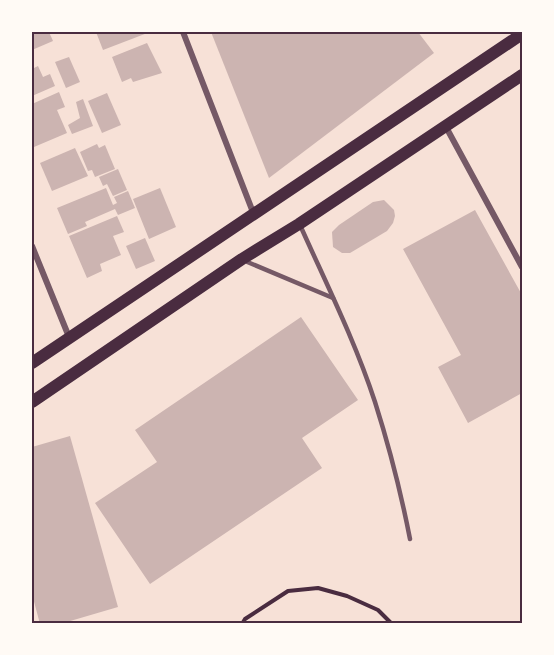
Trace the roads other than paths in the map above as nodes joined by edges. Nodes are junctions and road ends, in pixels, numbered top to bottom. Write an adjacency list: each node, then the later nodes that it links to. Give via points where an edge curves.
1 (183, 32): 5 (street)
2 (522, 34): 5 (main road)
3 (522, 75): 4 (main road)
4 (446, 127): 6 (main road); 9 (street)
5 (254, 215): 11 (main road)
6 (299, 224): 8 (main road); 10 (lane)
7 (32, 246): 11 (street)
8 (242, 260): 10 (lane); 13 (main road)
9 (522, 267)
10 (333, 298): 14 (lane, via 374,401)
11 (69, 338): 12 (main road)
12 (32, 363)
13 (32, 402)
14 (410, 539)

